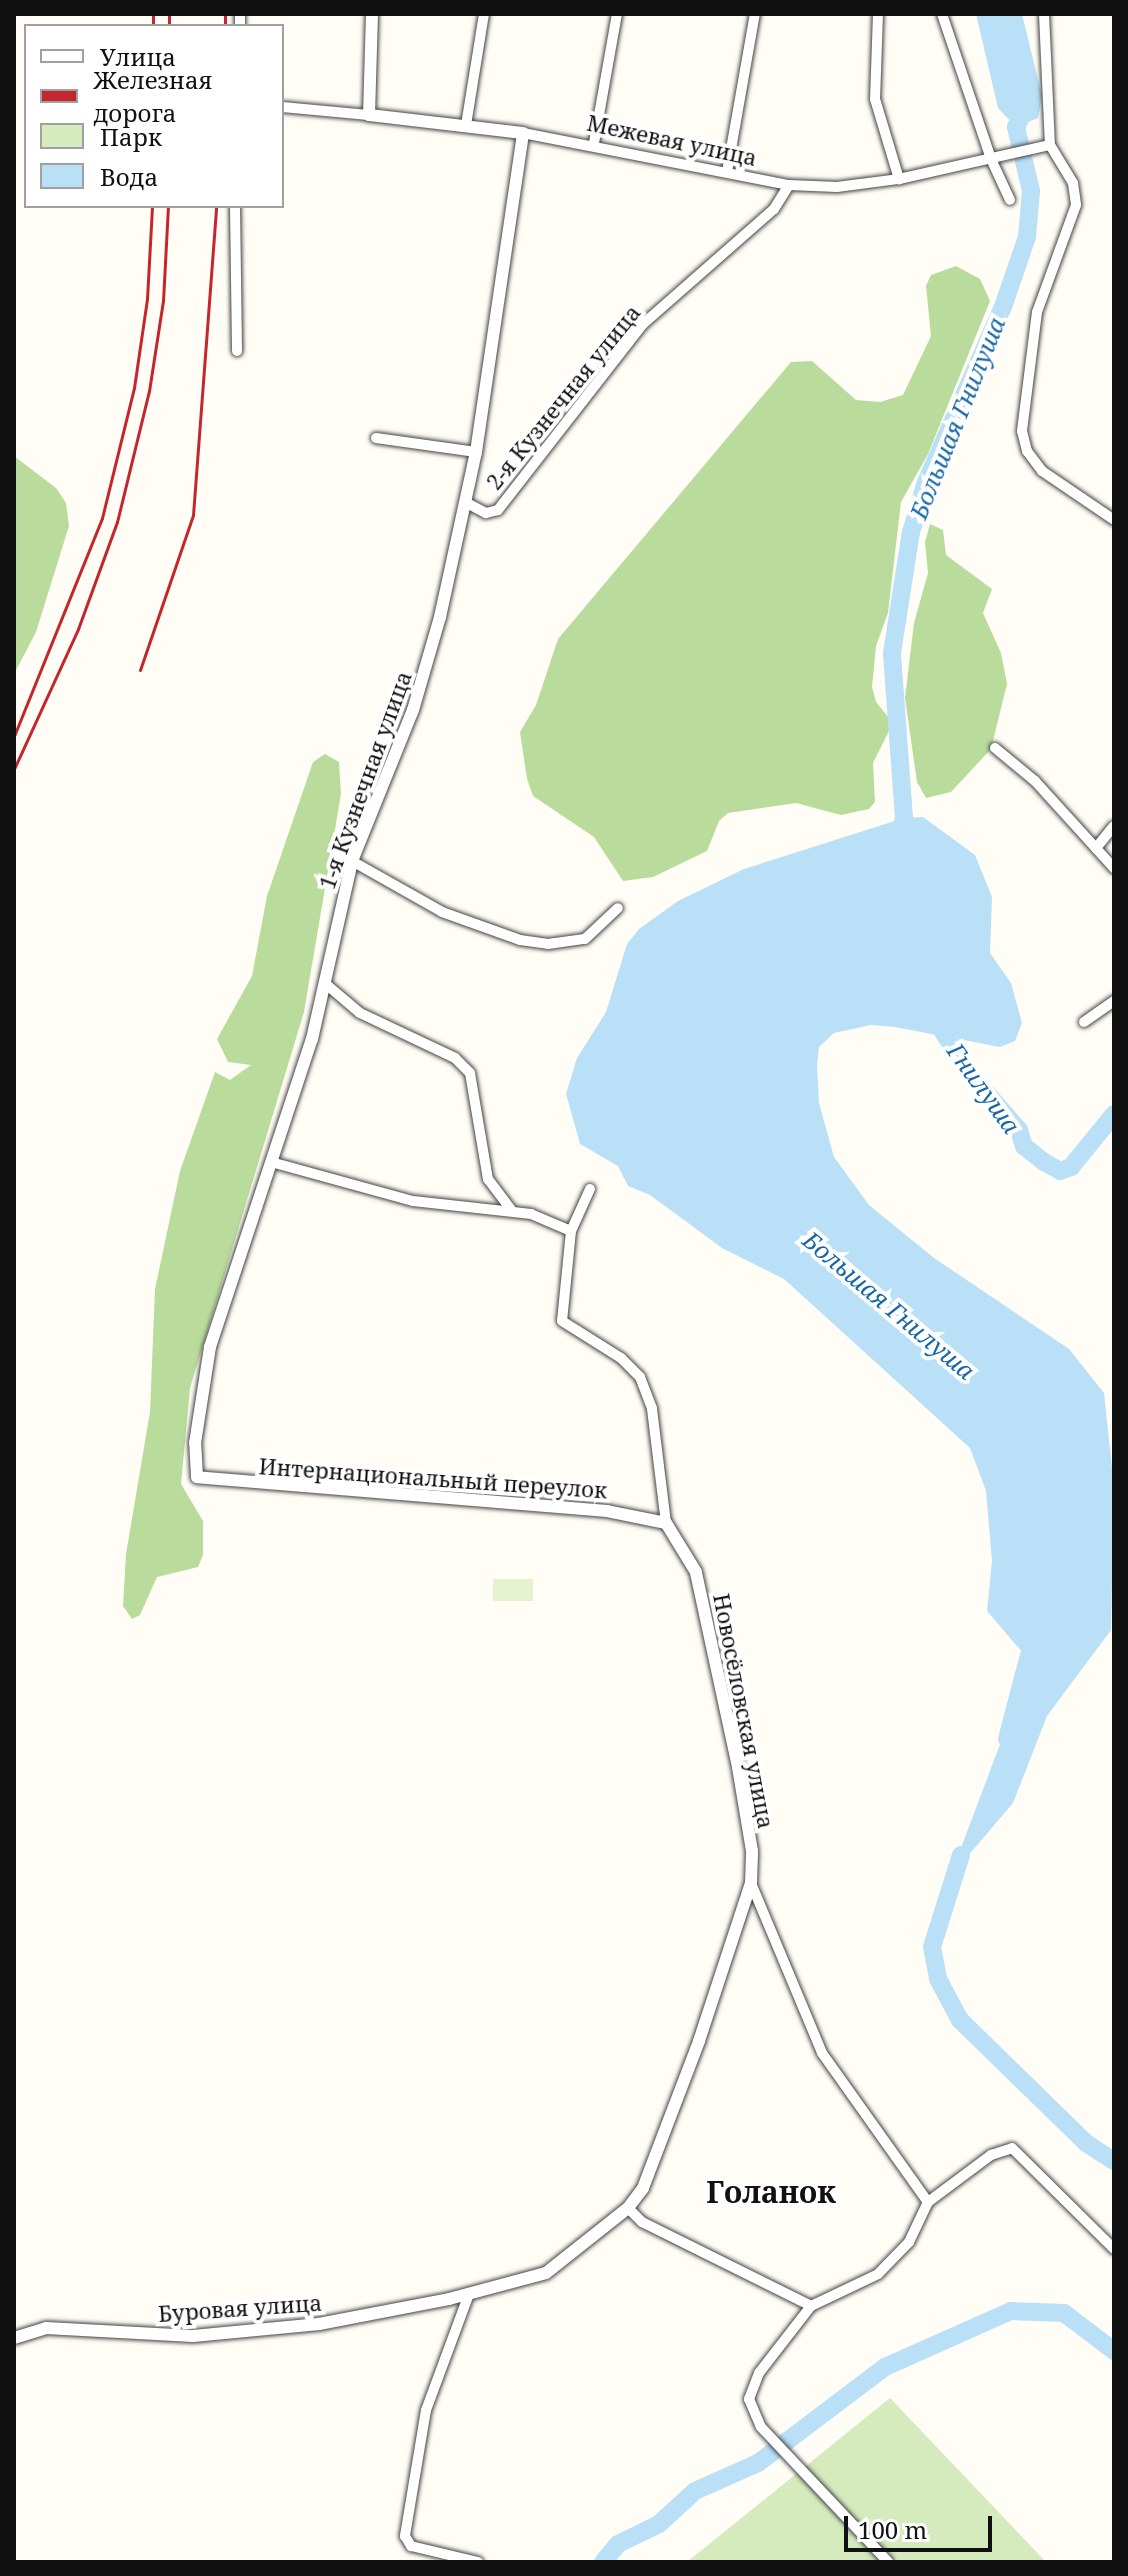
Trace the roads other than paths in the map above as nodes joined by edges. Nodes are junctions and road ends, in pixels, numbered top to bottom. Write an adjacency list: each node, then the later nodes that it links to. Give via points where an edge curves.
1 (372, 14): 9 (street)
2 (484, 14): 10 (street)
3 (617, 14): 12 (street)
4 (755, 14): 15 (street)
5 (878, 14): 16 (street, via 875,99)
6 (942, 14): 14 (street)
7 (1044, 14): 13 (street)
8 (284, 107): 9 (street, Межевая улица)
9 (369, 115): 10 (street, Межевая улица)
10 (466, 125): 11 (street, Межевая улица)
11 (523, 133): 12 (street, Межевая улица); 22 (street, 1-я Кузнечная улица)
12 (594, 143): 15 (street, Межевая улица)
13 (1050, 145): 14 (street, Межевая улица); 24 (street, via 1073,183 1076,205 1037,312 1022,431 1027,451 1042,471)
14 (991, 159): 16 (street, Межевая улица); 18 (street)
15 (727, 172): 17 (street, Межевая улица)
16 (899, 179): 17 (street, Межевая улица, via 837,187)
17 (789, 185): 23 (street, 2-я Кузнечная улица, via 774,209 643,324 498,510 486,513)
18 (1010, 200)
19 (235, 208): 20 (street)
20 (237, 351)
21 (376, 438): 22 (street)
22 (476, 452): 23 (street, 1-я Кузнечная улица)
23 (465, 502): 28 (street, 1-я Кузнечная улица, via 413,710)
24 (1114, 520)
25 (995, 748): 27 (street, via 1019,766)
26 (1114, 826): 27 (street)
27 (1096, 848): 29 (street)
28 (352, 861): 30 (street, via 442,912 520,940 548,944 585,939); 31 (street, 1-я Кузнечная улица)
29 (1114, 868)
30 (618, 908)
31 (327, 985): 34 (street, 1-я Кузнечная улица); 36 (street, via 360,1013 455,1058 470,1073 488,1179)
32 (1114, 1001): 33 (street)
33 (1084, 1022)
34 (271, 1162): 36 (street, via 413,1201); 38 (street, 1-я Кузнечная улица, via 210,1347 195,1443)
35 (590, 1189): 37 (street, Новосёловская улица)
36 (512, 1211): 37 (street, via 550,1219)
37 (571, 1231): 39 (street, Новосёловская улица, via 562,1321 621,1358 640,1377 652,1409)
38 (197, 1477): 39 (street, Интернациональный переулок, via 594,1510)
39 (666, 1523): 40 (street, Новосёловская улица, via 696,1572 738,1767 752,1851)
40 (751, 1883): 41 (street, Новосёловская улица, via 822,2053); 42 (street, via 699,2041 643,2188)
41 (928, 2202): 43 (street, via 991,2155 1012,2148); 45 (street, via 909,2242 878,2274)
42 (628, 2208): 44 (street, Буровая улица, via 546,2273); 45 (street, via 642,2222)
43 (1114, 2249)
44 (469, 2294): 46 (street, Буровая улица, via 254,2331 178,2336 46,2328); 47 (street, via 426,2410 405,2536 411,2546)
45 (811, 2306): 48 (street, via 759,2373 749,2399 761,2427)
46 (14, 2338)
47 (478, 2562)
48 (888, 2562)

